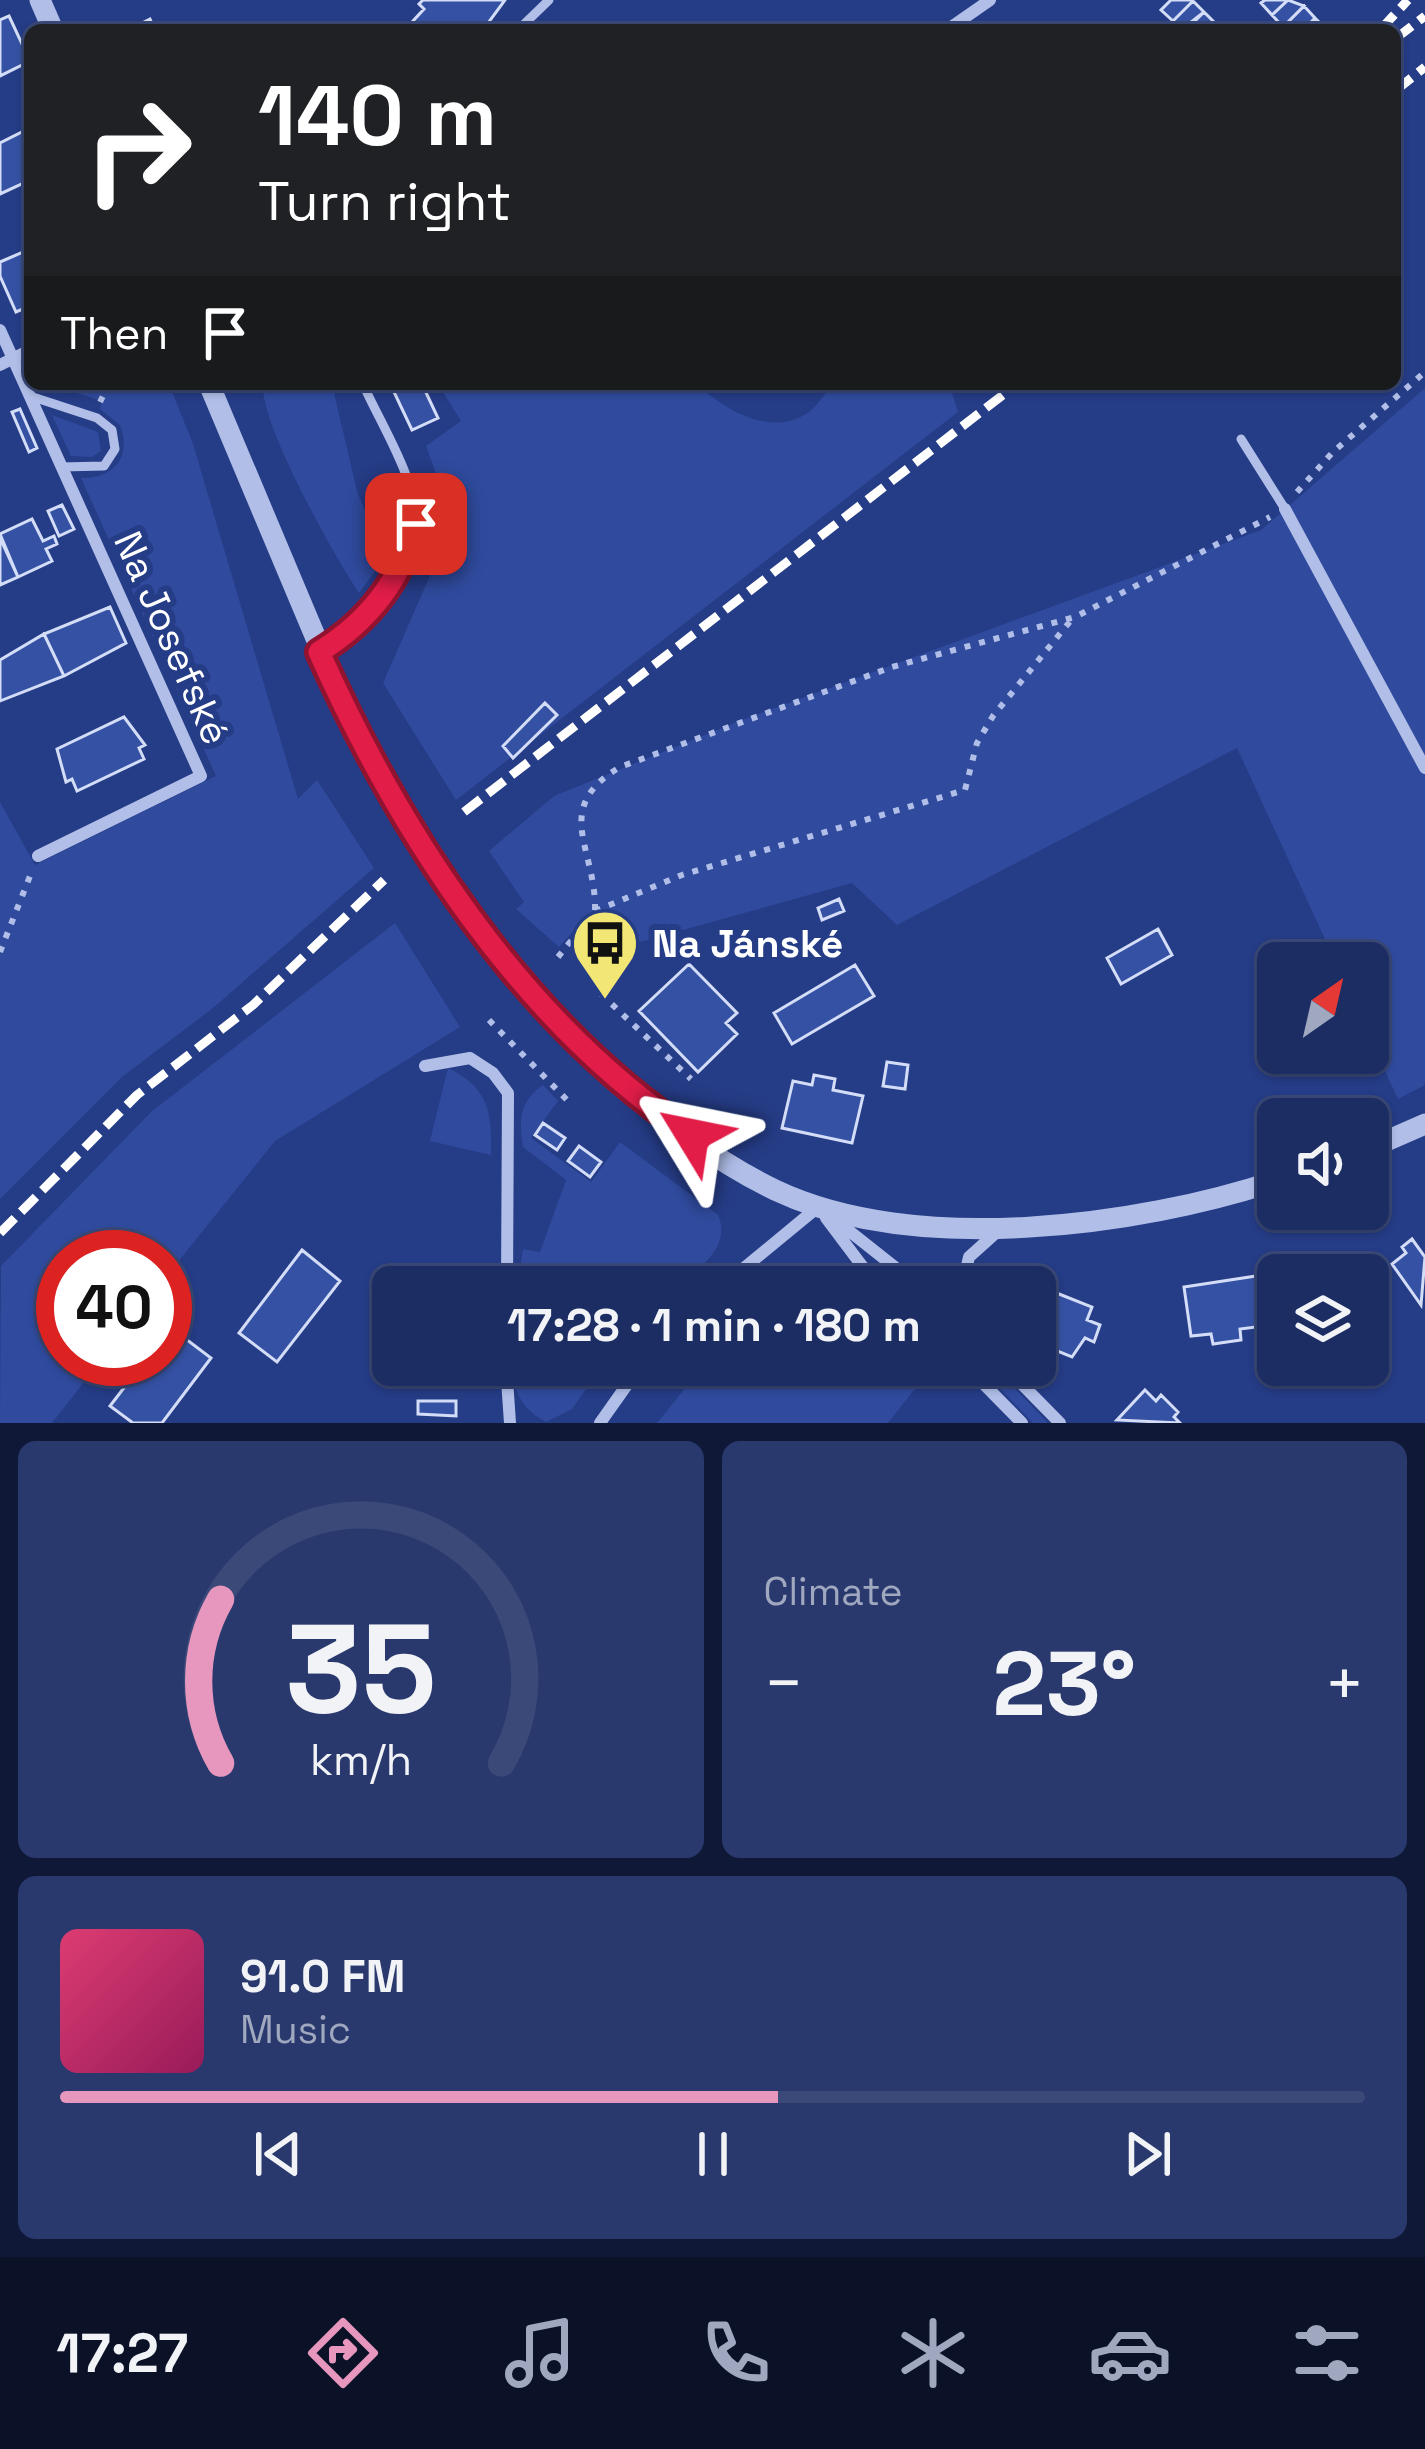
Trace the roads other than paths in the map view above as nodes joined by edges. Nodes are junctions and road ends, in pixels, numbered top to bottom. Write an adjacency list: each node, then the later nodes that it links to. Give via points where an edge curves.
1 (549, 0): 3 (lane)
2 (990, 0): 4 (street)
3 (524, 24)
4 (956, 24)
5 (0, 330): 6 (street, Na Josefské)
6 (7, 362): 7 (street, Na Josefské)
7 (24, 387)
8 (26, 390): 11 (street, Na Josefské)
9 (210, 390): 15 (street)
10 (366, 390): 15 (lane, via 416,524 385,594 356,629)
11 (30, 396): 13 (street, Na Josefské); 13 (lane, via 112,430 115,449 104,466)
12 (1240, 439): 14 (lane)
13 (61, 467): 17 (street, Na Josefské, via 201,776)
14 (1285, 509): 16 (street)
15 (319, 652): 22 (street, bridge, via 363,750 482,931 606,1070 730,1161)
16 (1425, 768)
17 (38, 856)
18 (425, 1066): 24 (street, via 470,1058 508,1094)
19 (1425, 1124): 20 (street)
20 (1389, 1140)
21 (1257, 1185): 23 (street, via 1134,1217)
22 (818, 1207): 23 (street); 25 (street); 26 (street); 27 (street)
23 (1004, 1227): 28 (street)
24 (507, 1266)
25 (746, 1266)
26 (862, 1266)
27 (893, 1266)
28 (966, 1266)
29 (507, 1386): 33 (street)
30 (626, 1386): 34 (street)
31 (986, 1386): 35 (street)
32 (1024, 1386): 36 (street)
33 (510, 1423)
34 (600, 1423)
35 (1022, 1423)
36 (1060, 1423)

